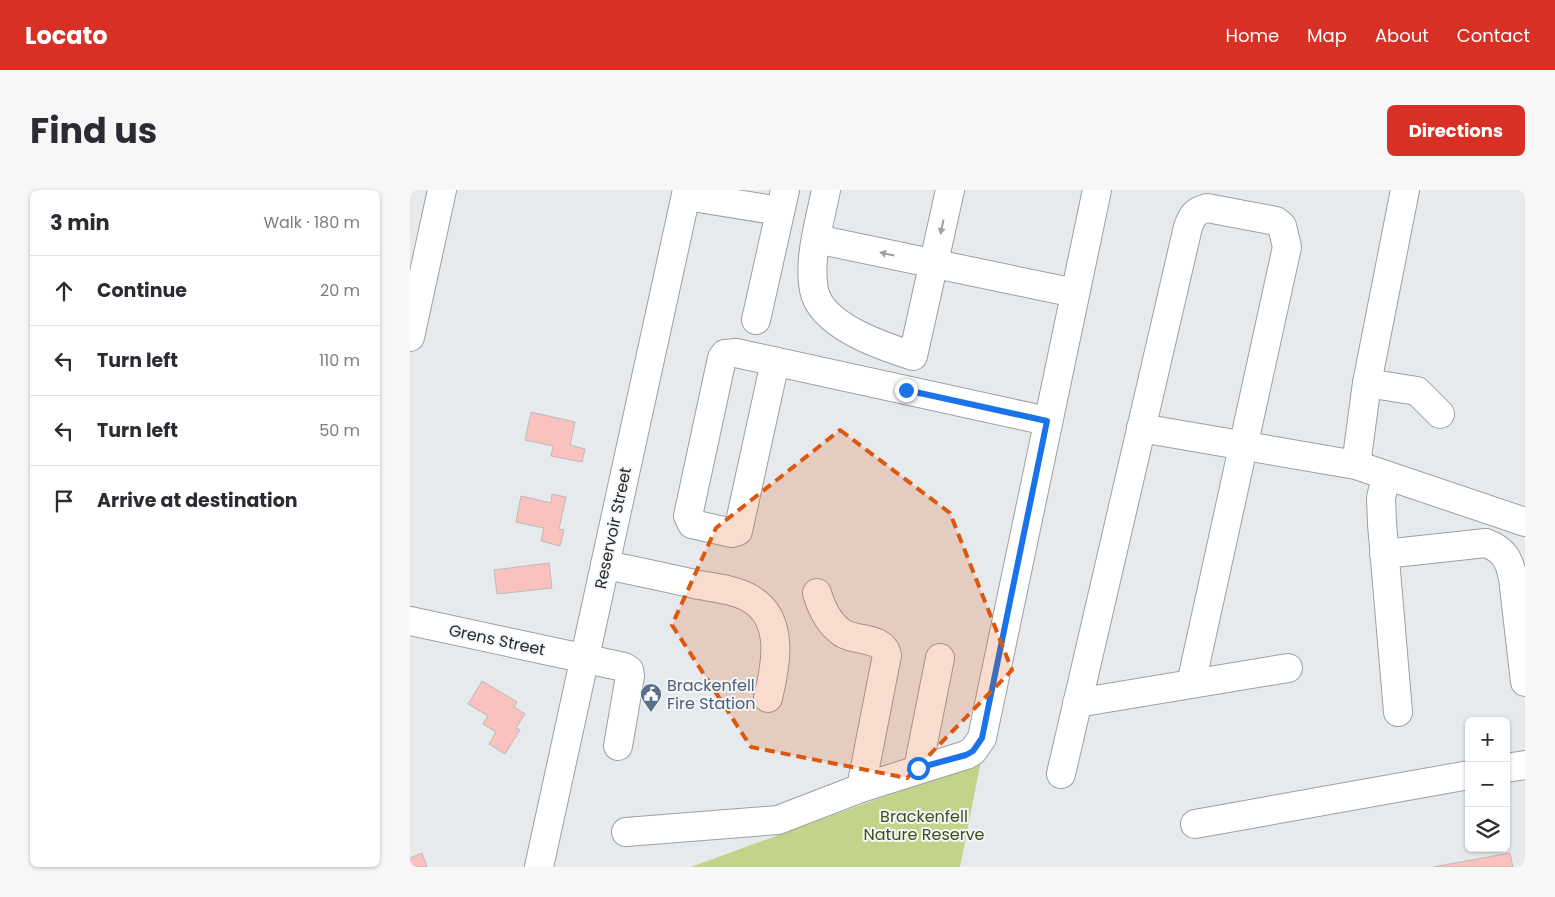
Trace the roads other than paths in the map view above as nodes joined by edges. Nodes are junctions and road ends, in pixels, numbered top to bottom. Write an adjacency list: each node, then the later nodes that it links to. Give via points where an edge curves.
1 (442, 190): 12 (street)
2 (826, 190): 8 (street)
3 (950, 190): 9 (street, one-way to 9)
4 (1096, 190): 10 (street)
5 (1405, 190): 15 (street)
6 (687, 193): 7 (street); 25 (street, Reservoir Street)
7 (782, 200): 11 (street)
8 (816, 239): 9 (street, one-way to 8); 13 (street, via 813,278 814,291 821,306 834,320 884,347)
9 (935, 264): 10 (street); 13 (street)
10 (1075, 292): 18 (street)
11 (756, 320)
12 (410, 337)
13 (913, 356): 16 (street)
14 (775, 362): 14 (street, via 736,352 722,358 688,516 692,524 732,533 738,531); 16 (street)
15 (1367, 383): 17 (street, via 1417,391); 21 (street)
16 (906, 390): 18 (street)
17 (1440, 414)
18 (1047, 421): 39 (street, via 982,738 966,755)
19 (1141, 428): 20 (street); 20 (street, via 1188,227 1198,210 1207,208 1276,221 1286,237 1287,247); 34 (street)
20 (1243, 446): 21 (street); 32 (street)
21 (1356, 465): 22 (street)
22 (1386, 476): 23 (street); 24 (street, via 1381,498)
23 (1525, 522)
24 (1384, 554): 31 (street, via 1486,543 1501,549 1510,562 1513,578); 35 (street)
25 (605, 565): 29 (street, Reservoir Street); 33 (street, via 738,593 760,606 769,619 777,644)
26 (817, 593): 42 (street, via 822,607 839,631 846,636 879,644 888,654)
27 (410, 621): 29 (street, Grens Street)
28 (940, 658): 39 (street)
29 (585, 659): 36 (street, Grens Street, via 624,666 629,670); 45 (street, Reservoir Street)
30 (1288, 668): 32 (street)
31 (1525, 682)
32 (1191, 684): 34 (street)
33 (768, 698)
34 (1077, 703): 40 (street)
35 (1398, 712)
36 (618, 746)
37 (1525, 765): 38 (street)
38 (1510, 767)
39 (918, 768): 42 (street)
40 (1061, 774)
41 (1465, 776): 43 (street)
42 (862, 788): 44 (street, via 778,820)
43 (1194, 824)
44 (626, 832)
45 (539, 867)

